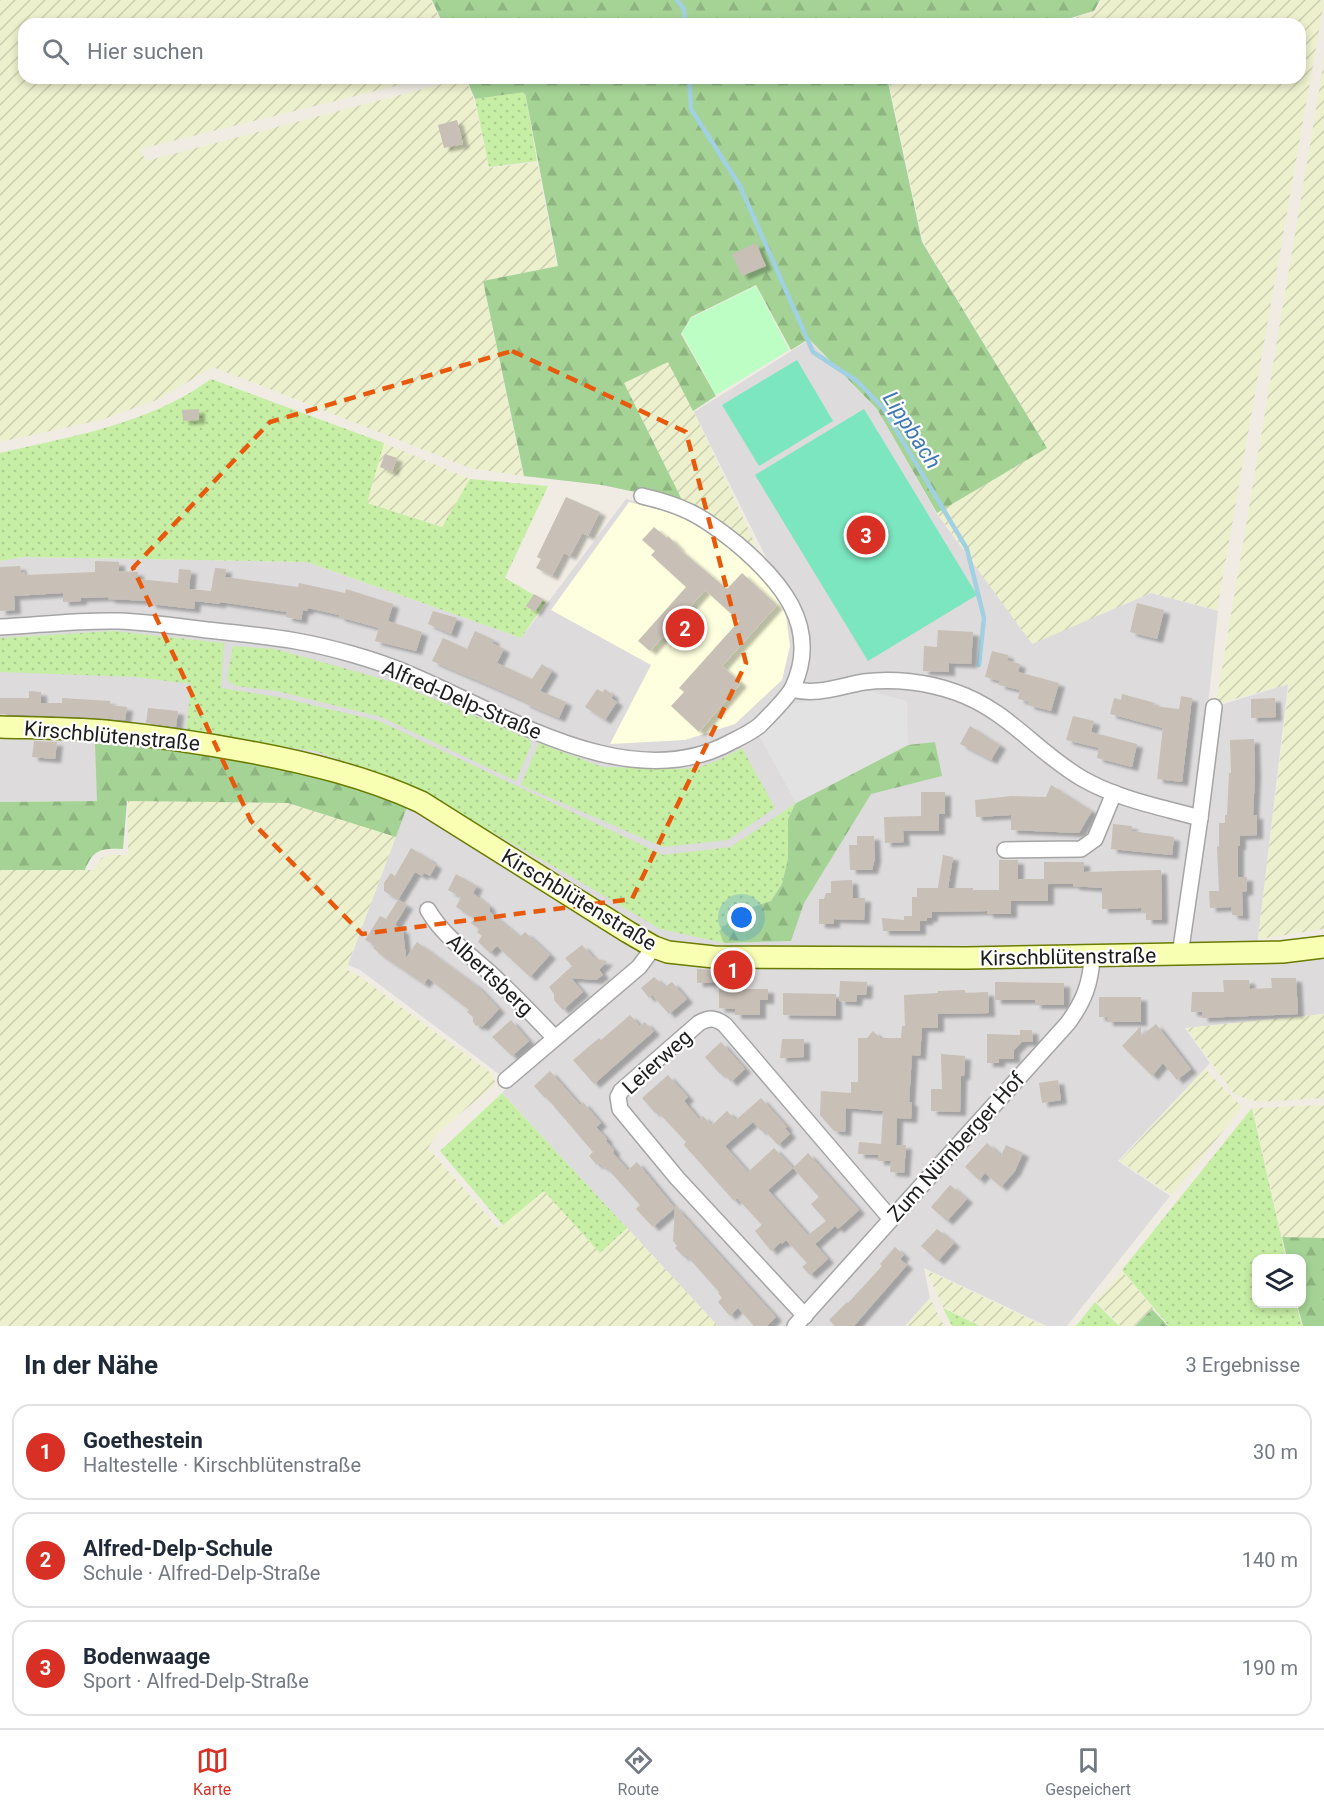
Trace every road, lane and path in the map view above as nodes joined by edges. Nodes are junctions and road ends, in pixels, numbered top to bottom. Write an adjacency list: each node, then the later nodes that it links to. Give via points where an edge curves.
1 (642, 496): 3 (street, Alfred-Delp-Straße, via 670,503 716,527 785,592 800,626 802,644)
2 (0, 627): 3 (street, Alfred-Delp-Straße, via 118,621 297,641 406,672 567,745 619,758 693,757 720,748 759,726)
3 (792, 689): 6 (street, via 811,692 887,681 954,691 1013,724 1064,767)
4 (1214, 707): 7 (street)
5 (0, 727): 10 (main road, Kirschblütenstraße, via 104,731 205,744 359,777 421,802)
6 (1114, 793): 7 (street); 8 (street, via 1095,839 1081,849)
7 (1200, 818): 12 (street)
8 (1005, 850)
9 (428, 910): 14 (street, Albertsberg, via 453,942 516,997)
10 (654, 947): 13 (main road, Kirschblütenstraße, via 679,955 714,957); 14 (street, via 639,967)
11 (1324, 947): 12 (main road, Kirschblütenstraße)
12 (1180, 955): 13 (main road, Kirschblütenstraße)
13 (1092, 956): 16 (street, Zum Nürnberger Hof, via 1087,992 1068,1023)
14 (554, 1037): 15 (street)
15 (506, 1080)
16 (891, 1219): 17 (street, Zum Nürnberger Hof); 17 (street, Leierweg, via 719,1020 699,1023 621,1091 620,1109)
17 (800, 1321)

